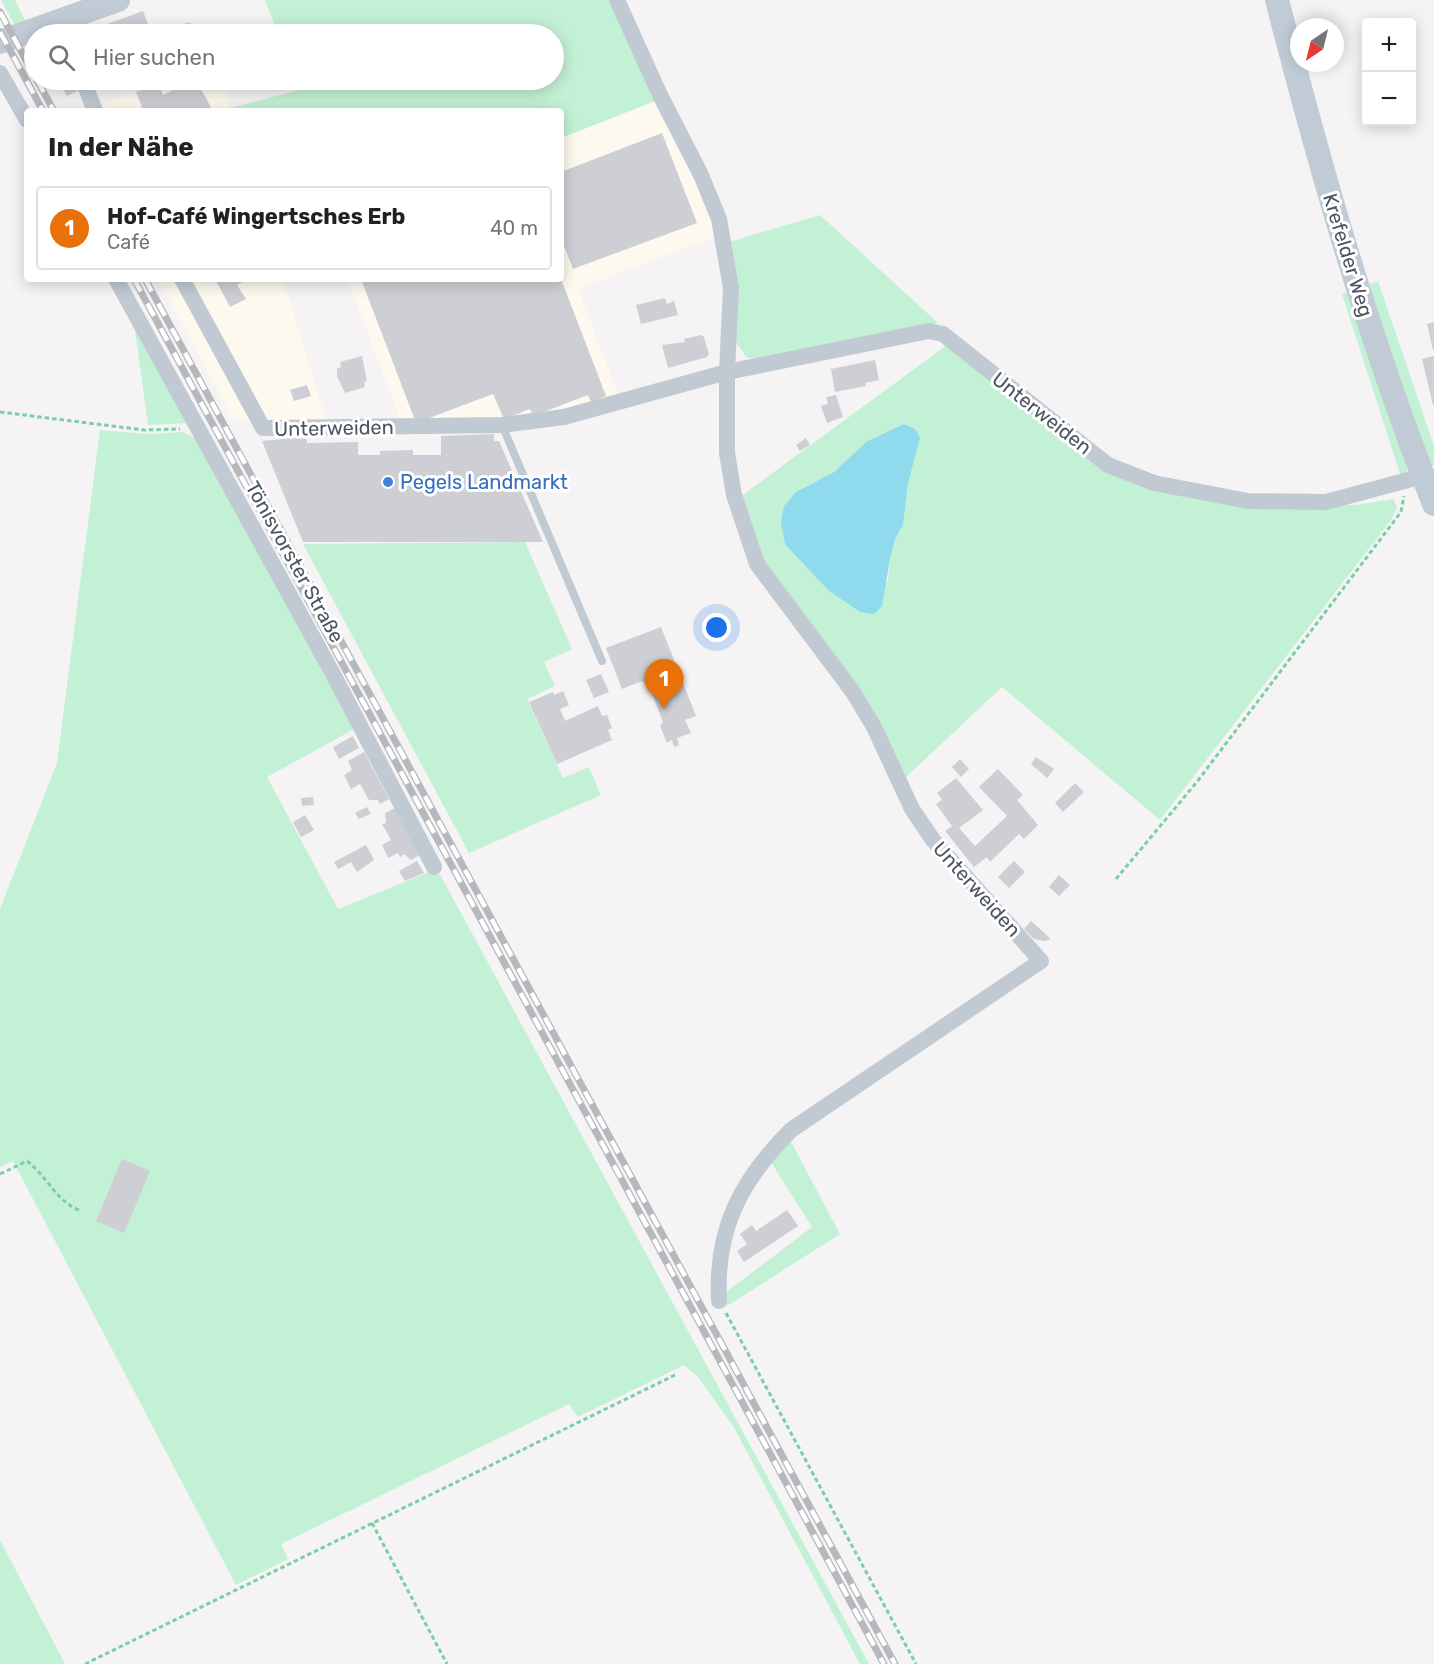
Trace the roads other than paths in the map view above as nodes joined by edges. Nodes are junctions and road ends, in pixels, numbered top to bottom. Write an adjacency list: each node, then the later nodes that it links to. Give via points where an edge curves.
1 (118, 0): 4 (street)
2 (617, 0): 13 (street, Unterweiden, via 719,219 731,288)
3 (1277, 0): 15 (street, Krefelder Weg, via 1351,270)
4 (68, 24)
5 (24, 36): 6 (street)
6 (0, 42)
7 (0, 73): 10 (street)
8 (87, 90): 9 (street)
9 (94, 108)
10 (24, 115)
11 (118, 282): 18 (street, Tönisvorster Straße, via 332,672)
12 (184, 282): 14 (street, Unterweiden, via 263,429)
13 (727, 372): 14 (street, Unterweiden, via 564,417); 15 (street, Unterweiden, via 929,331 943,334 1108,465 1154,483 1248,501 1326,502); 19 (street, Unterweiden, via 727,453 734,495 757,564 853,692 912,808 933,840 1041,960 791,1130 764,1157 736,1200 717,1268)
14 (502, 425): 17 (lane)
15 (1421, 479): 16 (street, Krefelder Weg)
16 (1434, 504)
17 (602, 661)
18 (434, 867)
19 (719, 1301)

